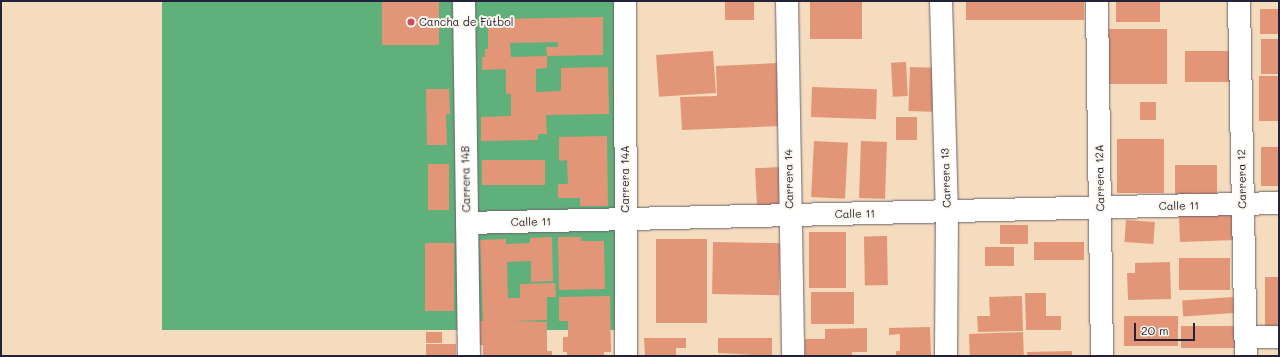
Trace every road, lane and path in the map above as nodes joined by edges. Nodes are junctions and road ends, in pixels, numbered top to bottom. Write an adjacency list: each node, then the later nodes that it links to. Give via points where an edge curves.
1 (464, 1): 13 (street, Carrera 14B)
2 (625, 1): 12 (street, Carrera 14A)
3 (787, 1): 11 (street, Carrera 14)
4 (941, 1): 10 (street, Carrera 13)
5 (1097, 1): 9 (street, Carrera 12A)
6 (1239, 1): 8 (street, Carrera 12)
7 (1279, 203): 8 (street, Calle 11)
8 (1243, 204): 9 (street, Calle 11); 15 (street, Carrera 12)
9 (1100, 208): 10 (street, Calle 11); 20 (street, Carrera 12A)
10 (947, 211): 11 (street, Calle 11); 19 (street, Carrera 13)
11 (790, 215): 12 (street, Calle 11); 18 (street, Carrera 14)
12 (626, 220): 13 (street, Calle 11); 17 (street, Carrera 14A)
13 (467, 223): 16 (street, Carrera 14B)
14 (1279, 337): 15 (street)
15 (1246, 347)
16 (469, 356)
17 (626, 356)
18 (793, 356)
19 (946, 356)
20 (1102, 356)

